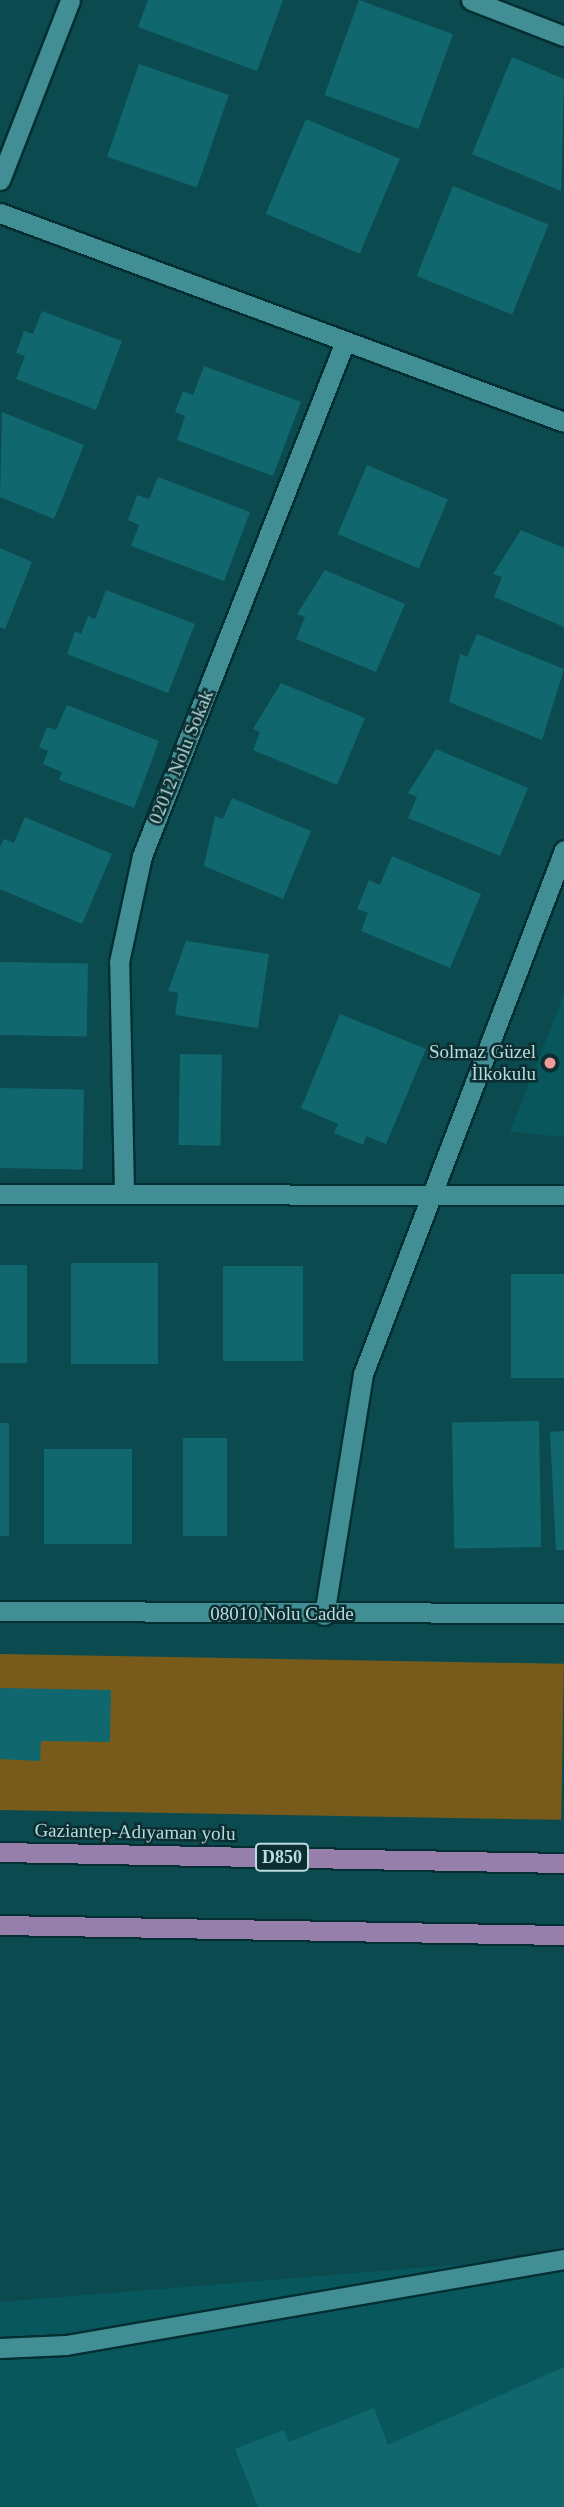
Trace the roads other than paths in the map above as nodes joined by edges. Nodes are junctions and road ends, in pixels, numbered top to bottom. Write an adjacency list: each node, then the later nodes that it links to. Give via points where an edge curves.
1 (70, 0): 4 (street)
2 (471, 0): 3 (street)
3 (564, 36)
4 (0, 180)
5 (0, 213): 6 (street)
6 (344, 344): 7 (street); 9 (street, 02012 Nolu Sokak, via 142,856 119,962)
7 (564, 422)
8 (564, 850): 10 (street)
9 (124, 1192): 10 (street); 11 (street)
10 (431, 1193): 12 (street); 15 (street, via 363,1374)
11 (0, 1194)
12 (564, 1195)
13 (0, 1611): 15 (street, 08010 Nolu Cadde)
14 (564, 1613): 15 (street, 08010 Nolu Cadde)
15 (324, 1615)
16 (0, 1852): 17 (highway, Gaziantep-Adıyaman yolu / D850)
17 (564, 1863)
18 (0, 1926): 19 (highway)
19 (564, 1935)
20 (564, 2259): 21 (street, via 66,2345)
21 (0, 2348)

